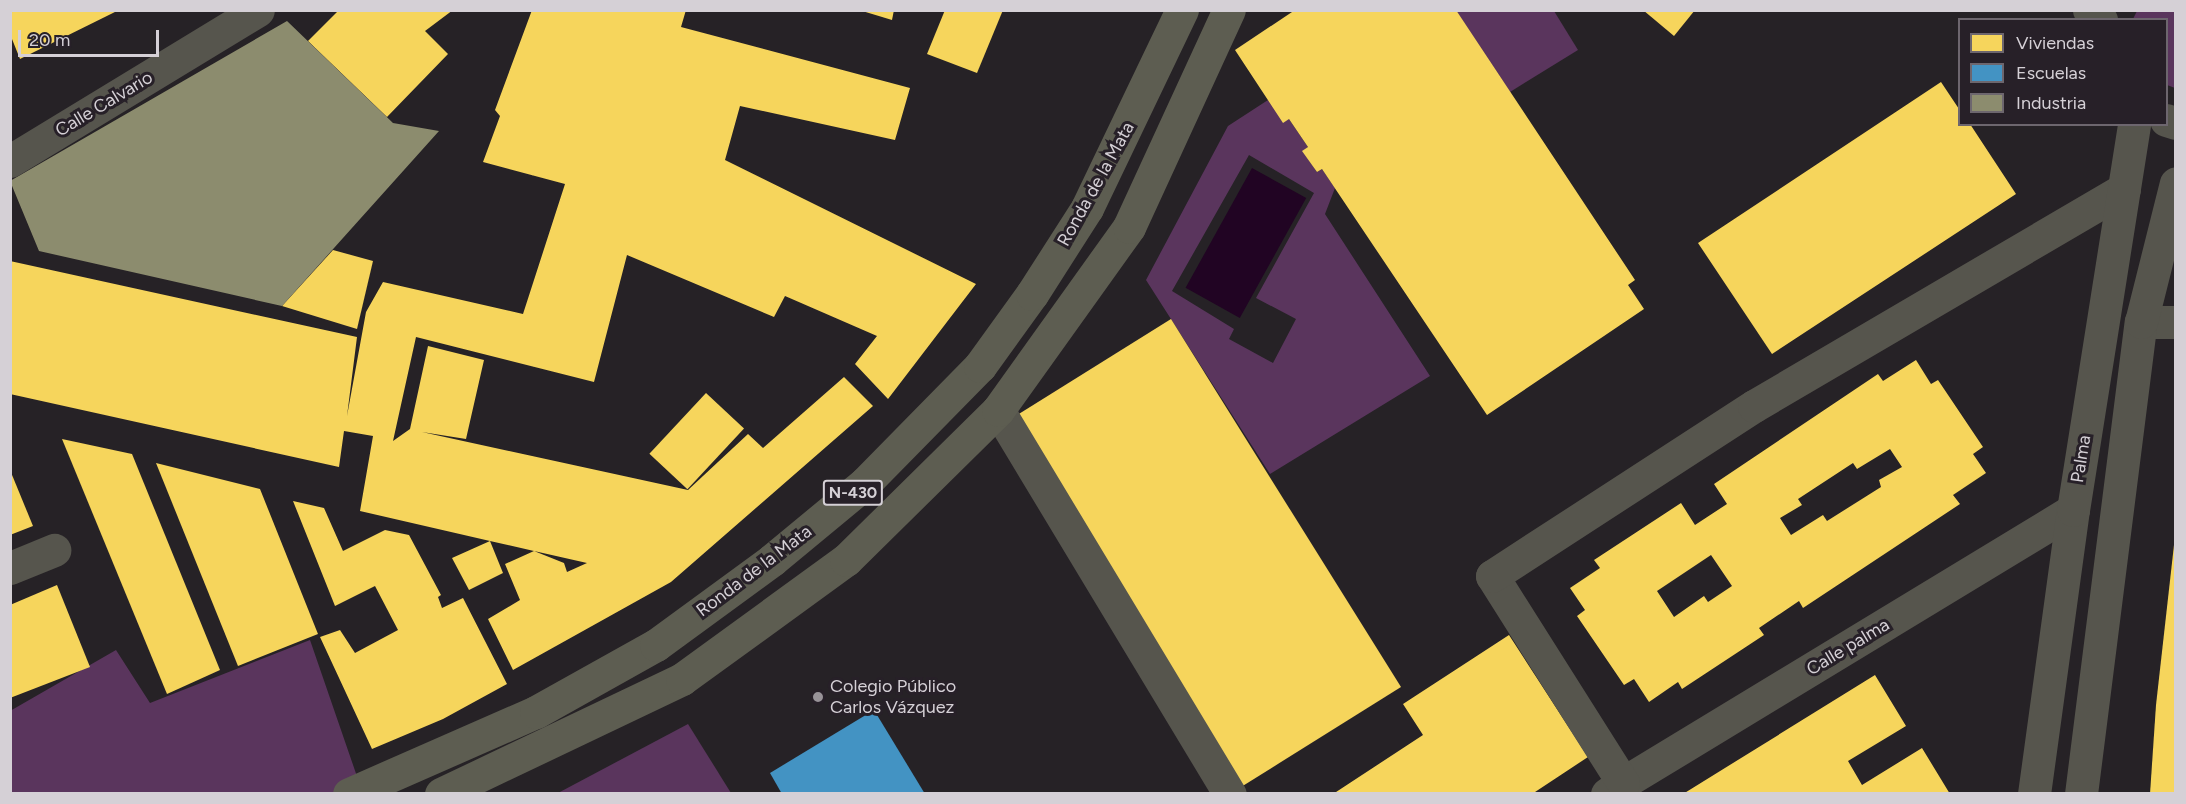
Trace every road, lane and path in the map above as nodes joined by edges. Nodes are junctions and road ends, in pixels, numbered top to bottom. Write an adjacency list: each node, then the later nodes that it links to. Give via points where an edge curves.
1 (258, 10): 5 (street, Calle Calvario)
2 (1182, 10): 15 (highway, Ronda de la Mata / N-430, via 1087,208 1032,294 980,366 865,483 772,560 656,645 536,712)
3 (1229, 10): 10 (highway, N-430, via 1129,227)
4 (2134, 126): 7 (street, Palma)
5 (10, 161)
6 (2175, 183): 8 (street)
7 (2124, 189): 11 (street, Palma); 14 (street, via 1754,406 1492,576)
8 (2141, 322): 9 (street); 19 (street)
9 (2175, 322)
10 (998, 410): 16 (highway, N-430, via 846,560 682,679); 17 (street)
11 (2073, 510): 14 (street, Calle palma); 18 (street, Palma)
12 (54, 550): 13 (street)
13 (10, 568)
14 (1615, 788)
15 (349, 794)
16 (441, 794)
17 (1230, 794)
18 (2034, 794)
19 (2081, 794)

